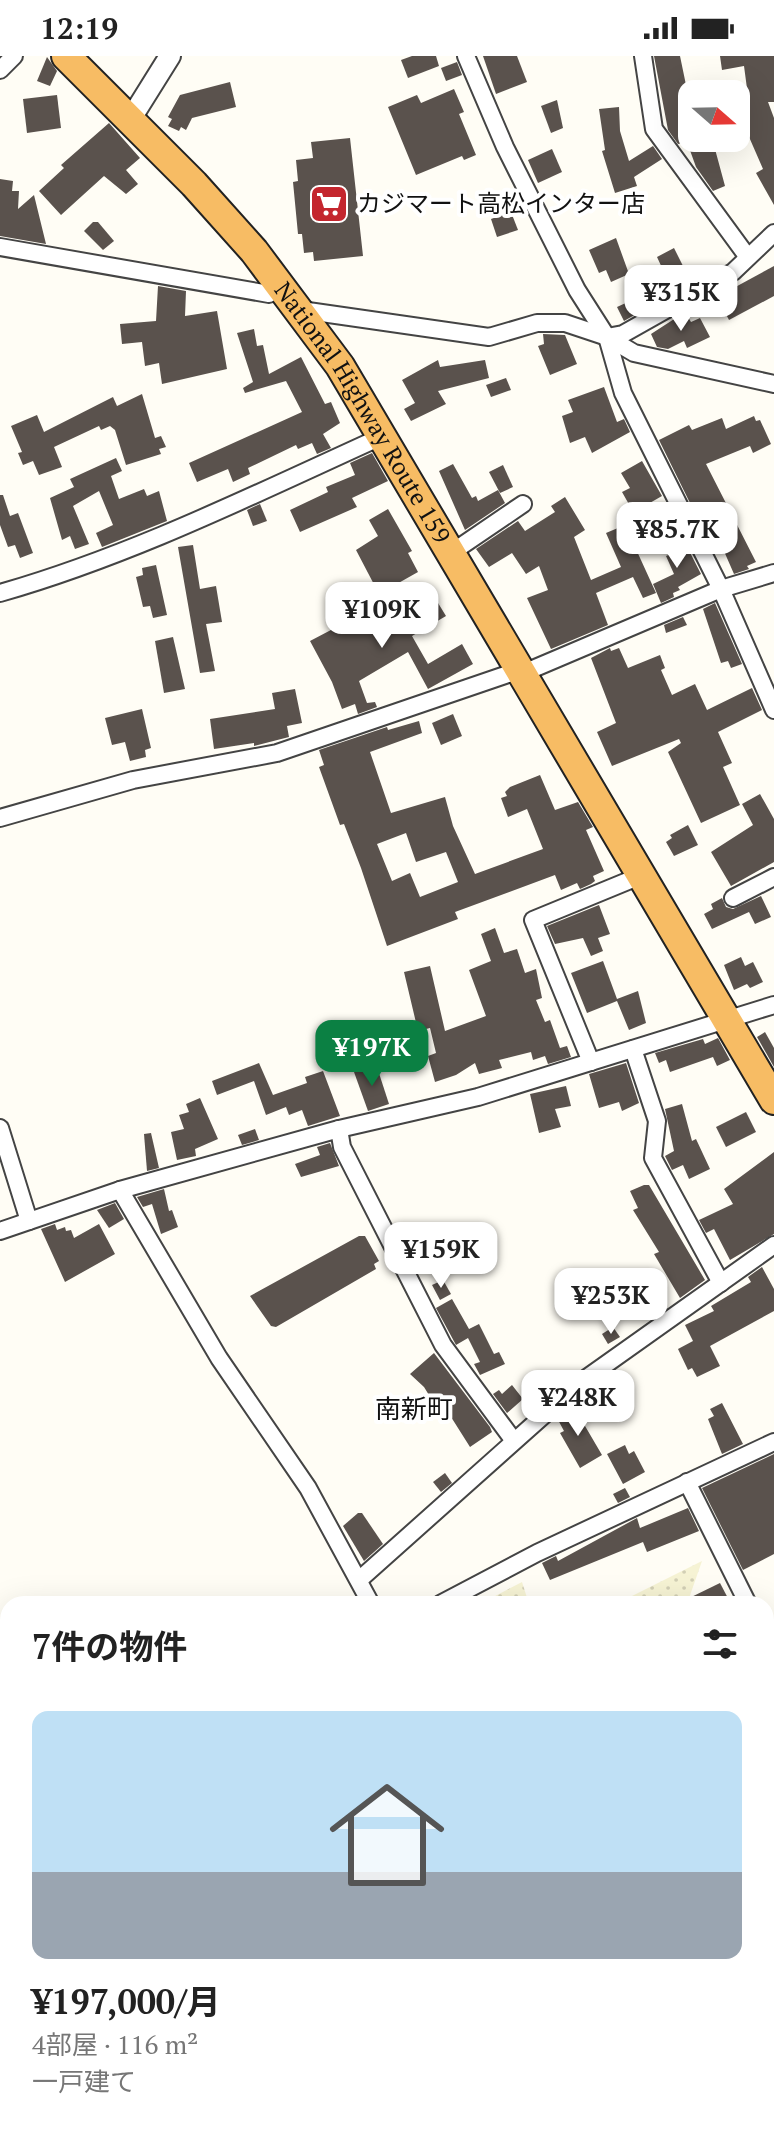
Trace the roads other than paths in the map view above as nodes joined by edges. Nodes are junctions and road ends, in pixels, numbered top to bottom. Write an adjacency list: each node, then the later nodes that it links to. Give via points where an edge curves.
1 (66, 56): 5 (highway, National Highway Route 159)
2 (170, 56): 5 (street)
3 (466, 56): 11 (street, via 557,251)
4 (643, 56): 8 (street, via 654,129)
5 (130, 120): 9 (highway, National Highway Route 159)
6 (774, 233): 8 (street)
7 (0, 247): 9 (street, via 269,294)
8 (747, 256): 11 (street, via 733,272 623,334)
9 (280, 283): 10 (highway, National Highway Route 159)
10 (301, 310): 11 (street, via 489,337 537,323 565,323); 13 (highway, National Highway Route 159)
11 (607, 337): 12 (street, via 634,353); 17 (street, via 623,393)
12 (774, 384)
13 (383, 436): 15 (highway, National Highway Route 159); 18 (street, via 164,536)
14 (523, 504): 15 (street)
15 (451, 553): 19 (highway, National Highway Route 159)
16 (774, 573): 17 (street)
17 (721, 589): 19 (street); 20 (street)
18 (0, 593)
19 (521, 674): 21 (street, via 511,673 277,753 133,780); 22 (highway, National Highway Route 159)
20 (772, 704)
21 (0, 818)
22 (640, 876): 26 (highway, National Highway Route 159); 28 (street, via 533,920)
23 (774, 877): 24 (street)
24 (733, 898)
25 (774, 1005): 26 (street)
26 (726, 1021): 27 (street); 29 (highway, National Highway Route 159)
27 (633, 1049): 28 (street); 36 (street, via 657,1121 653,1158)
28 (591, 1062): 31 (street, via 478,1097)
29 (774, 1100)
30 (0, 1128): 33 (street)
31 (339, 1129): 32 (street); 37 (street, via 342,1147 443,1345)
32 (120, 1190): 33 (street); 40 (street, via 219,1358 308,1488)
33 (29, 1221): 34 (street)
34 (0, 1231)
35 (774, 1245): 36 (street)
36 (721, 1283): 37 (street, via 615,1357)
37 (514, 1441): 40 (street)
38 (774, 1442): 39 (street)
39 (687, 1482): 42 (street); 43 (street)
40 (359, 1580): 41 (street)
41 (367, 1596)
42 (455, 1596)
43 (744, 1596)

